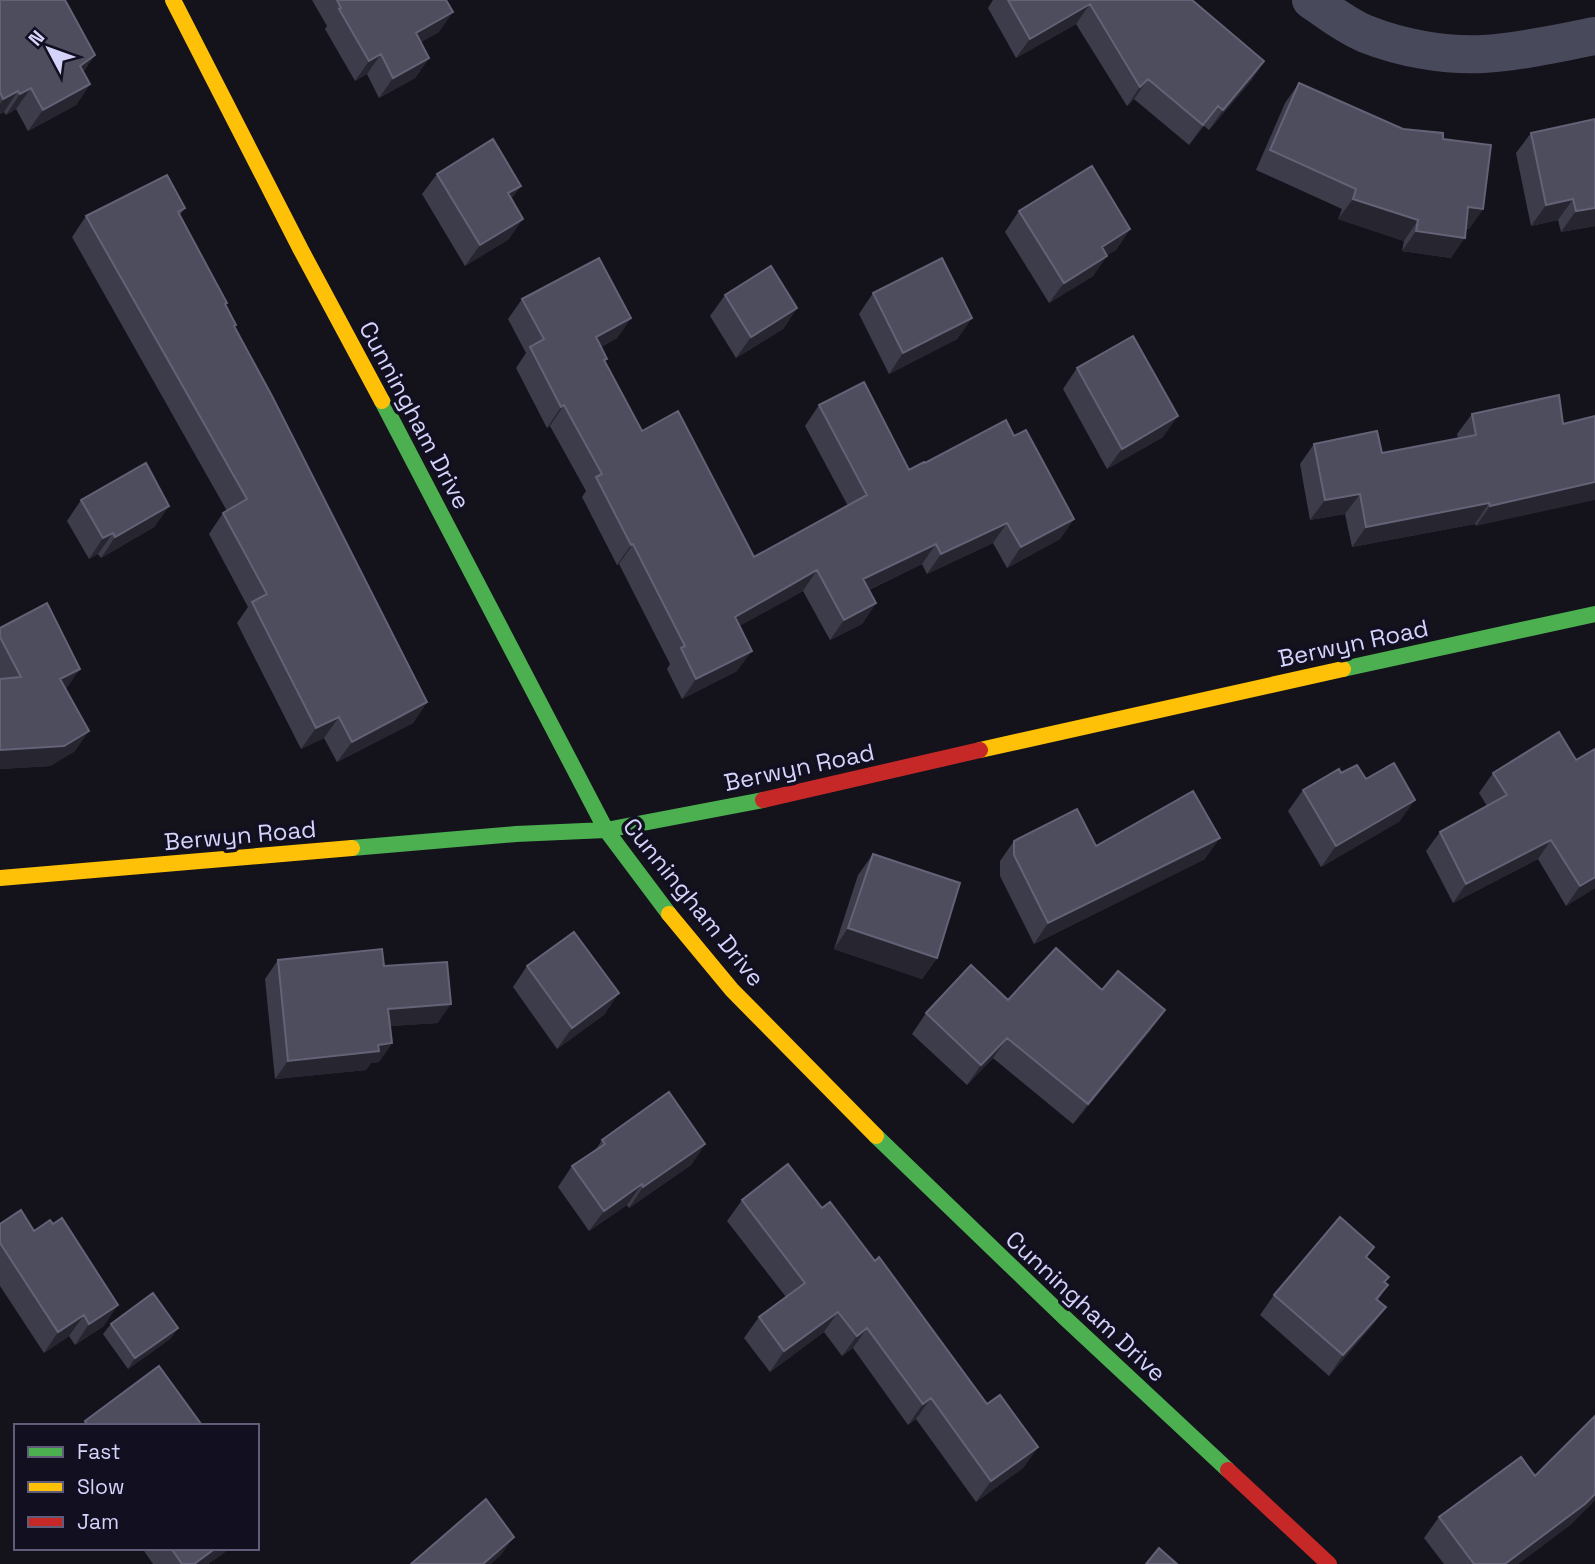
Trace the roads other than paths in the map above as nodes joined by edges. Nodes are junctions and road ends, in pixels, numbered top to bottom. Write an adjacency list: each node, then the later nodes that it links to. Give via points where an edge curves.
1 (173, 0): 5 (street, Cunningham Drive)
2 (1311, 0): 3 (street, via 1366,34 1434,51 1482,54)
3 (1595, 36)
4 (1595, 614): 5 (street, Berwyn Road, via 783,796)
5 (606, 830): 6 (street, Berwyn Road); 7 (street, Cunningham Drive, via 732,990 843,1104)
6 (0, 878)
7 (1329, 1564)

